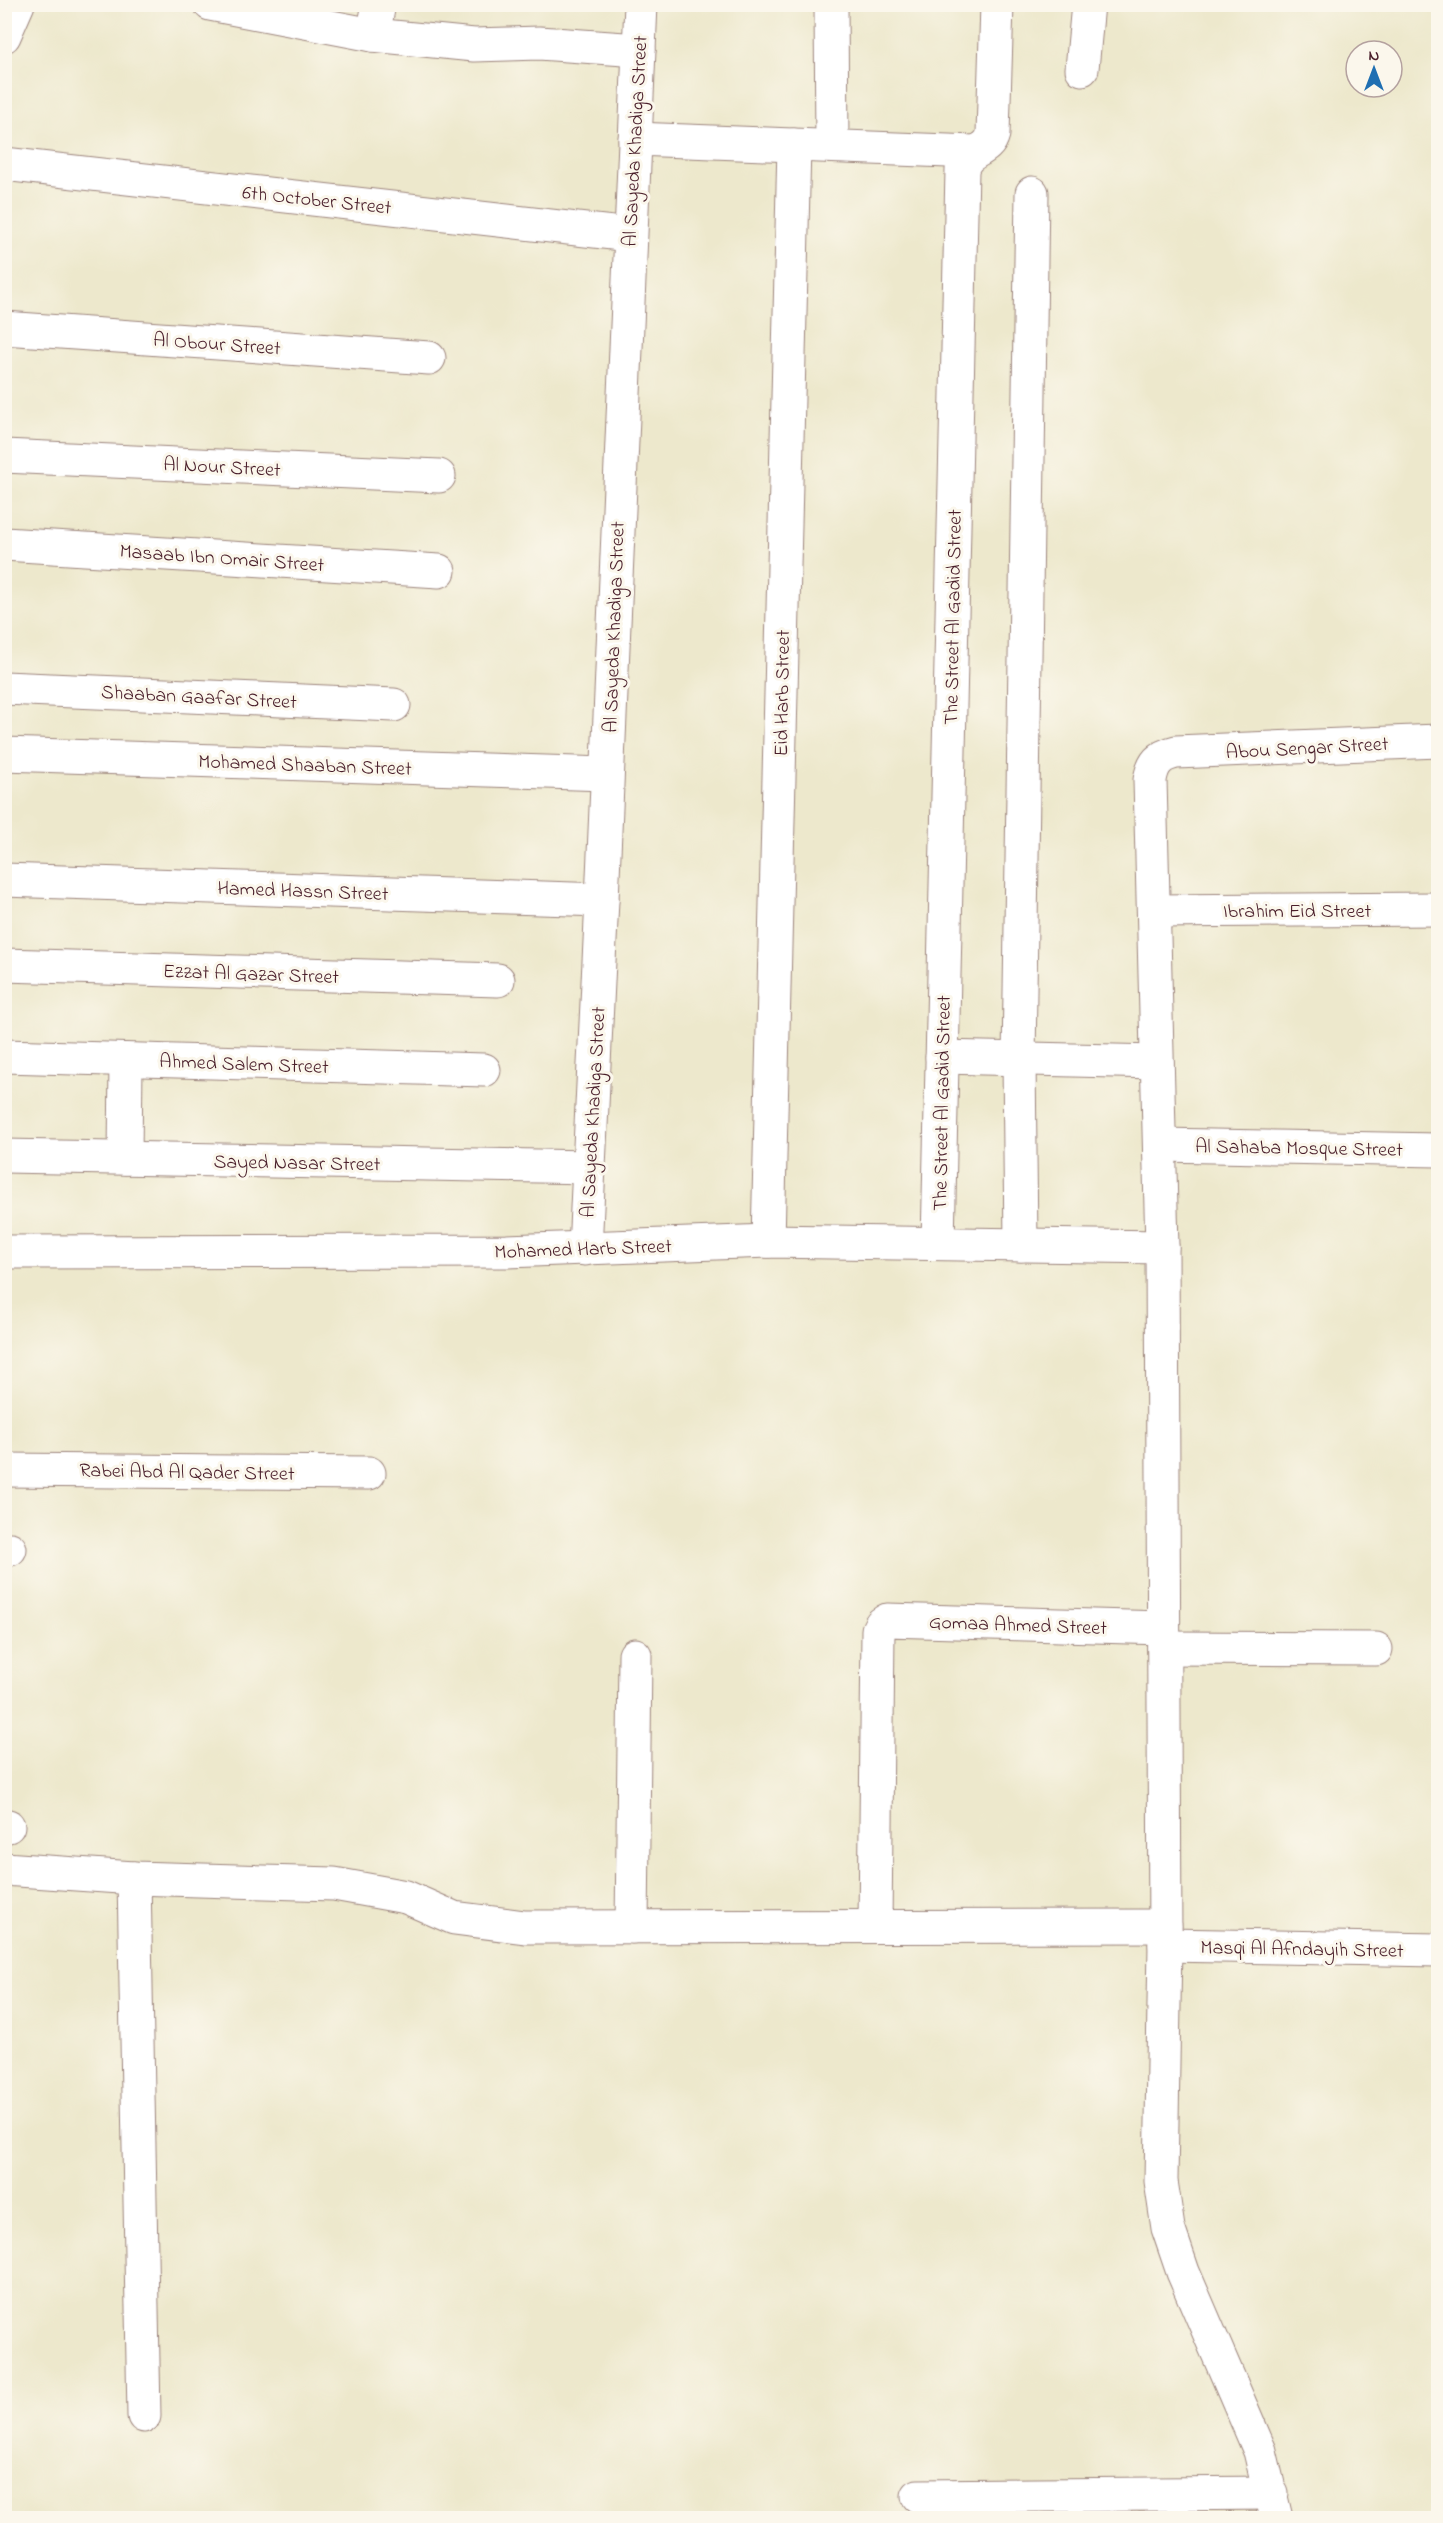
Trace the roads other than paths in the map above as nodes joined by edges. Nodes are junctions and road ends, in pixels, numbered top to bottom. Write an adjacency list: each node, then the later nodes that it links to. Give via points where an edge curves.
1 (18, 4): 8 (street)
2 (210, 4): 7 (street)
3 (641, 4): 9 (street, Al Sayeda Khadiga Street)
4 (831, 4): 13 (street)
5 (997, 4): 14 (street, The Street Al Gadid Street, via 993,134 985,147)
6 (1088, 4): 10 (street)
7 (376, 20): 9 (street, via 474,45 539,43)
8 (4, 36)
9 (639, 50): 11 (street, Al Sayeda Khadiga Street)
10 (1082, 69)
11 (635, 139): 12 (street); 17 (street, Al Sayeda Khadiga Street)
12 (794, 145): 13 (street); 46 (street, Eid Harb Street)
13 (832, 147): 14 (street)
14 (974, 152): 36 (street, The Street Al Gadid Street, via 962,170)
15 (4, 164): 17 (street, 6th October Street)
16 (1032, 193): 37 (street)
17 (630, 235): 28 (street, Al Sayeda Khadiga Street)
18 (4, 328): 19 (street, Al Obour Street)
19 (429, 358)
20 (4, 456): 21 (street, Al Nour Street)
21 (439, 476)
22 (4, 544): 23 (street, Masaab Ibn Omair Street)
23 (439, 571)
24 (4, 688): 25 (street, Shaaban Gaafar Street)
25 (394, 705)
26 (1438, 741): 32 (street, Abou Sengar Street, via 1176,753 1158,760 1150,780)
27 (4, 754): 28 (street, Mohamed Shaaban Street)
28 (606, 774): 30 (street, Al Sayeda Khadiga Street)
29 (4, 880): 30 (street, Hamed Hassn Street)
30 (602, 900): 45 (street, Al Sayeda Khadiga Street)
31 (1438, 909): 32 (street, Ibrahim Eid Street)
32 (1155, 911): 39 (street)
33 (4, 965): 34 (street, Ezzat Al Gazar Street)
34 (498, 980)
35 (4, 1056): 38 (street, Ahmed Salem Street)
36 (942, 1057): 37 (street); 47 (street, The Street Al Gadid Street)
37 (1019, 1059): 39 (street); 48 (street)
38 (126, 1060): 40 (street, Ahmed Salem Street); 44 (street)
39 (1157, 1062): 41 (street)
40 (484, 1070)
41 (1160, 1145): 42 (street, Al Sahaba Mosque Street); 49 (street)
42 (1438, 1150)
43 (4, 1156): 44 (street, Sayed Nasar Street)
44 (125, 1158): 45 (street, Sayed Nasar Street)
45 (589, 1167): 50 (street, Al Sayeda Khadiga Street)
46 (768, 1241): 47 (street, Mohamed Harb Street); 50 (street, Mohamed Harb Street)
47 (938, 1243): 48 (street, Mohamed Harb Street)
48 (1021, 1245): 49 (street, Mohamed Harb Street)
49 (1162, 1247): 54 (street)
50 (585, 1249): 51 (street, Mohamed Harb Street)
51 (4, 1252)
52 (4, 1470): 53 (street, Rabei Abd Al Qader Street)
53 (369, 1473)
54 (1164, 1638): 55 (street, Gomaa Ahmed Street); 59 (street, Gomaa Ahmed Street, via 887,1620 881,1624); 61 (street)
55 (1376, 1649)
56 (635, 1655): 60 (street)
57 (4, 1869): 58 (street, Masqi Al Afndayih Street)
58 (134, 1878): 60 (street, Masqi Al Afndayih Street, via 334,1884 406,1897 454,1918 525,1927); 63 (street)
59 (875, 1926): 60 (street, Masqi Al Afndayih Street); 61 (street, Masqi Al Afndayih Street)
60 (632, 1927)
61 (1165, 1936): 62 (street, Masqi Al Afndayih Street); 65 (street, via 1161,2181 1168,2228 1260,2451)
62 (1438, 1950)
63 (144, 2416)
64 (918, 2496): 65 (street)
65 (1274, 2506)

